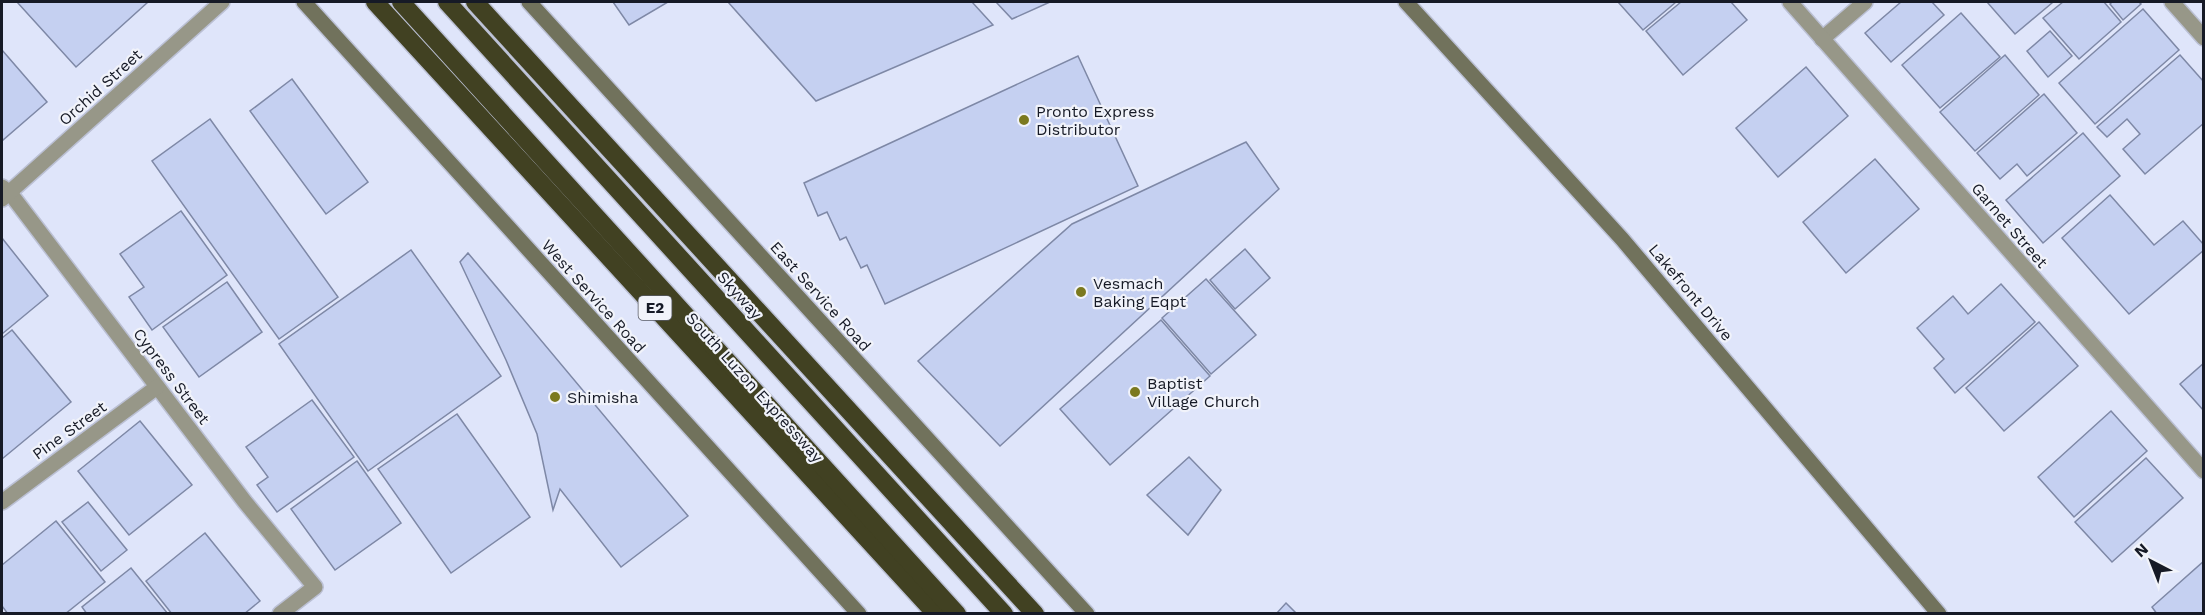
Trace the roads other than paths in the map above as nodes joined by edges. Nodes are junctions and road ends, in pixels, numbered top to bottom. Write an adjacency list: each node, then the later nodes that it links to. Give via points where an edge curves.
1 (222, 2): 14 (street, Orchid Street)
2 (304, 2): 19 (main road, West Service Road)
3 (375, 2): 20 (highway, South Luzon Expressway / E2)
4 (401, 2): 21 (highway, E2)
5 (447, 2): 22 (highway, Skyway)
6 (475, 2): 23 (highway)
7 (529, 2): 24 (main road, East Service Road)
8 (1406, 2): 25 (main road, Lakefront Drive, via 1622,239)
9 (1790, 2): 13 (street, Garnet Street)
10 (1865, 2): 13 (street)
11 (2172, 2): 12 (street)
12 (2204, 38)
13 (1822, 39): 16 (street, Garnet Street)
14 (4, 193): 15 (street, Cypress Street)
15 (157, 387): 17 (street, Pine Street); 18 (street, Cypress Street, via 315,587)
16 (2204, 471)
17 (2, 502)
18 (280, 614)
19 (859, 614)
20 (936, 614)
21 (957, 614)
22 (1004, 614)
23 (1035, 614)
24 (1087, 614)
25 (1939, 614)

